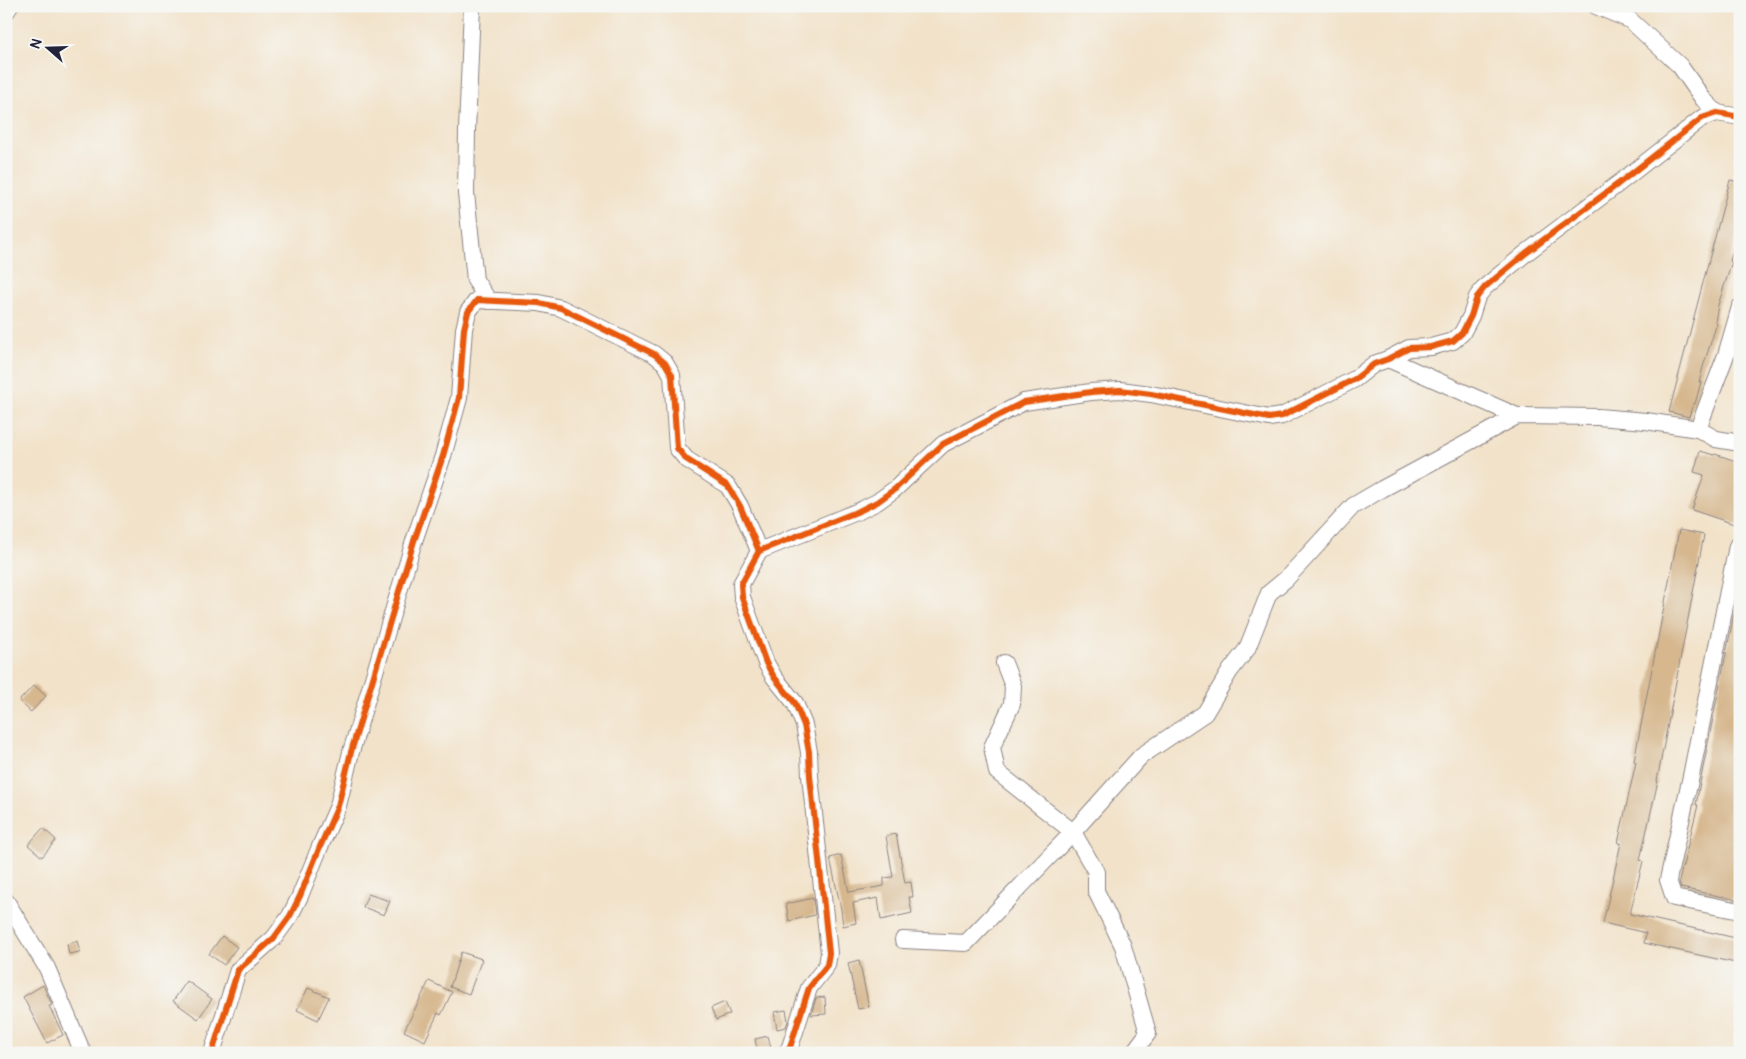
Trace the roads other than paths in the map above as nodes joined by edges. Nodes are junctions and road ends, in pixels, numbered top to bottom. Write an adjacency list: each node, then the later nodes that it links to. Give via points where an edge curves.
1 (10, 6): 4 (street)
2 (472, 6): 7 (street, via 466,193 474,280)
3 (1596, 6): 5 (street, via 1630,20 1680,66)
4 (6, 12)
5 (1717, 113): 6 (street); 10 (street, via 1702,118 1485,287 1462,333 1453,341 1409,348)
6 (1740, 117)
7 (489, 301): 15 (street, via 539,303 561,308 666,363 672,375 677,448 686,459 728,486); 22 (street, via 477,300 468,312 459,398 351,752 338,806 290,916 274,938 238,970)
8 (1740, 307): 9 (street)
9 (1736, 339): 12 (street)
10 (1388, 360): 11 (street); 15 (street, via 1374,364 1355,379 1282,416 1269,418 1120,390 1024,402 943,444 877,502)
11 (1518, 416): 12 (street, via 1598,417); 17 (street, via 1353,506 1270,594 1246,649 1205,713 1141,756)
12 (1698, 429): 13 (street, via 1716,439)
13 (1740, 443)
14 (1740, 547): 19 (street, via 1737,546 1668,880 1674,898)
15 (759, 551): 23 (street, via 741,584 742,597 766,663 795,704 804,726 810,752 829,952 827,965 809,988)
16 (1004, 663): 17 (street, via 1013,686 1012,704 992,747 997,772)
17 (1073, 832): 20 (street, via 966,943); 24 (street, via 1096,872 1096,891 1123,946 1148,1033)
18 (6, 901): 21 (street, via 47,968)
19 (1740, 912)
20 (903, 940)
21 (83, 1053)
22 (212, 1053)
23 (786, 1053)
24 (1133, 1053)

